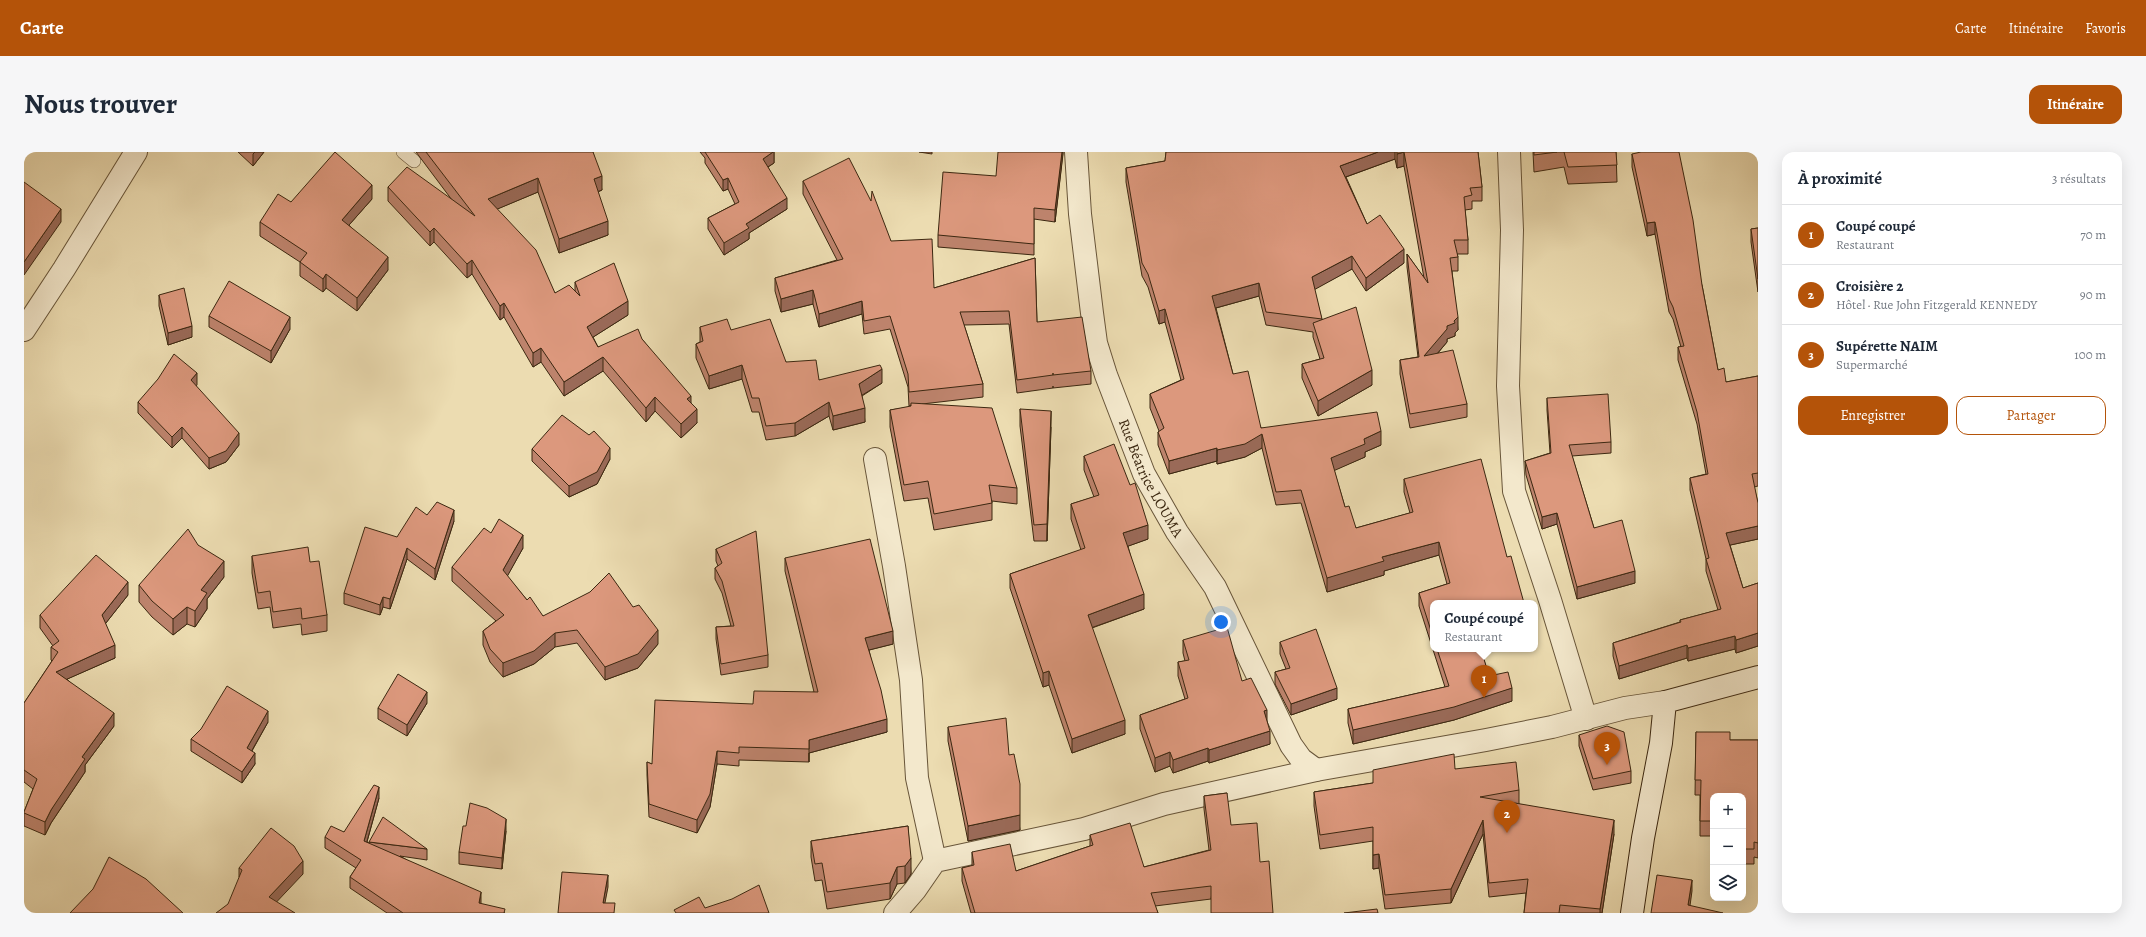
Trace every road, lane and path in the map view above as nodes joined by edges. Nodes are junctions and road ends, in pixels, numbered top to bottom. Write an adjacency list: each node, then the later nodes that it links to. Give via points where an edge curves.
1 (136, 152): 6 (street)
2 (403, 152): 5 (lane)
3 (1076, 152): 11 (street, Rue Béatrice LOUMA, via 1080,214 1096,343 1122,418 1144,474 1177,532 1215,587 1291,745 1301,759)
4 (1509, 152): 10 (street, via 1512,230 1508,386 1514,491)
5 (414, 161)
6 (24, 330)
7 (875, 459): 12 (street, via 911,680 917,778)
8 (1758, 677): 9 (street)
9 (1665, 702): 10 (street, via 1626,708); 14 (street, via 1661,743 1642,838)
10 (1586, 719): 11 (street, via 1486,740)
11 (1316, 770): 12 (street, via 1164,804 1084,829)
12 (935, 861): 13 (street)
13 (895, 913)
14 (1632, 913)

